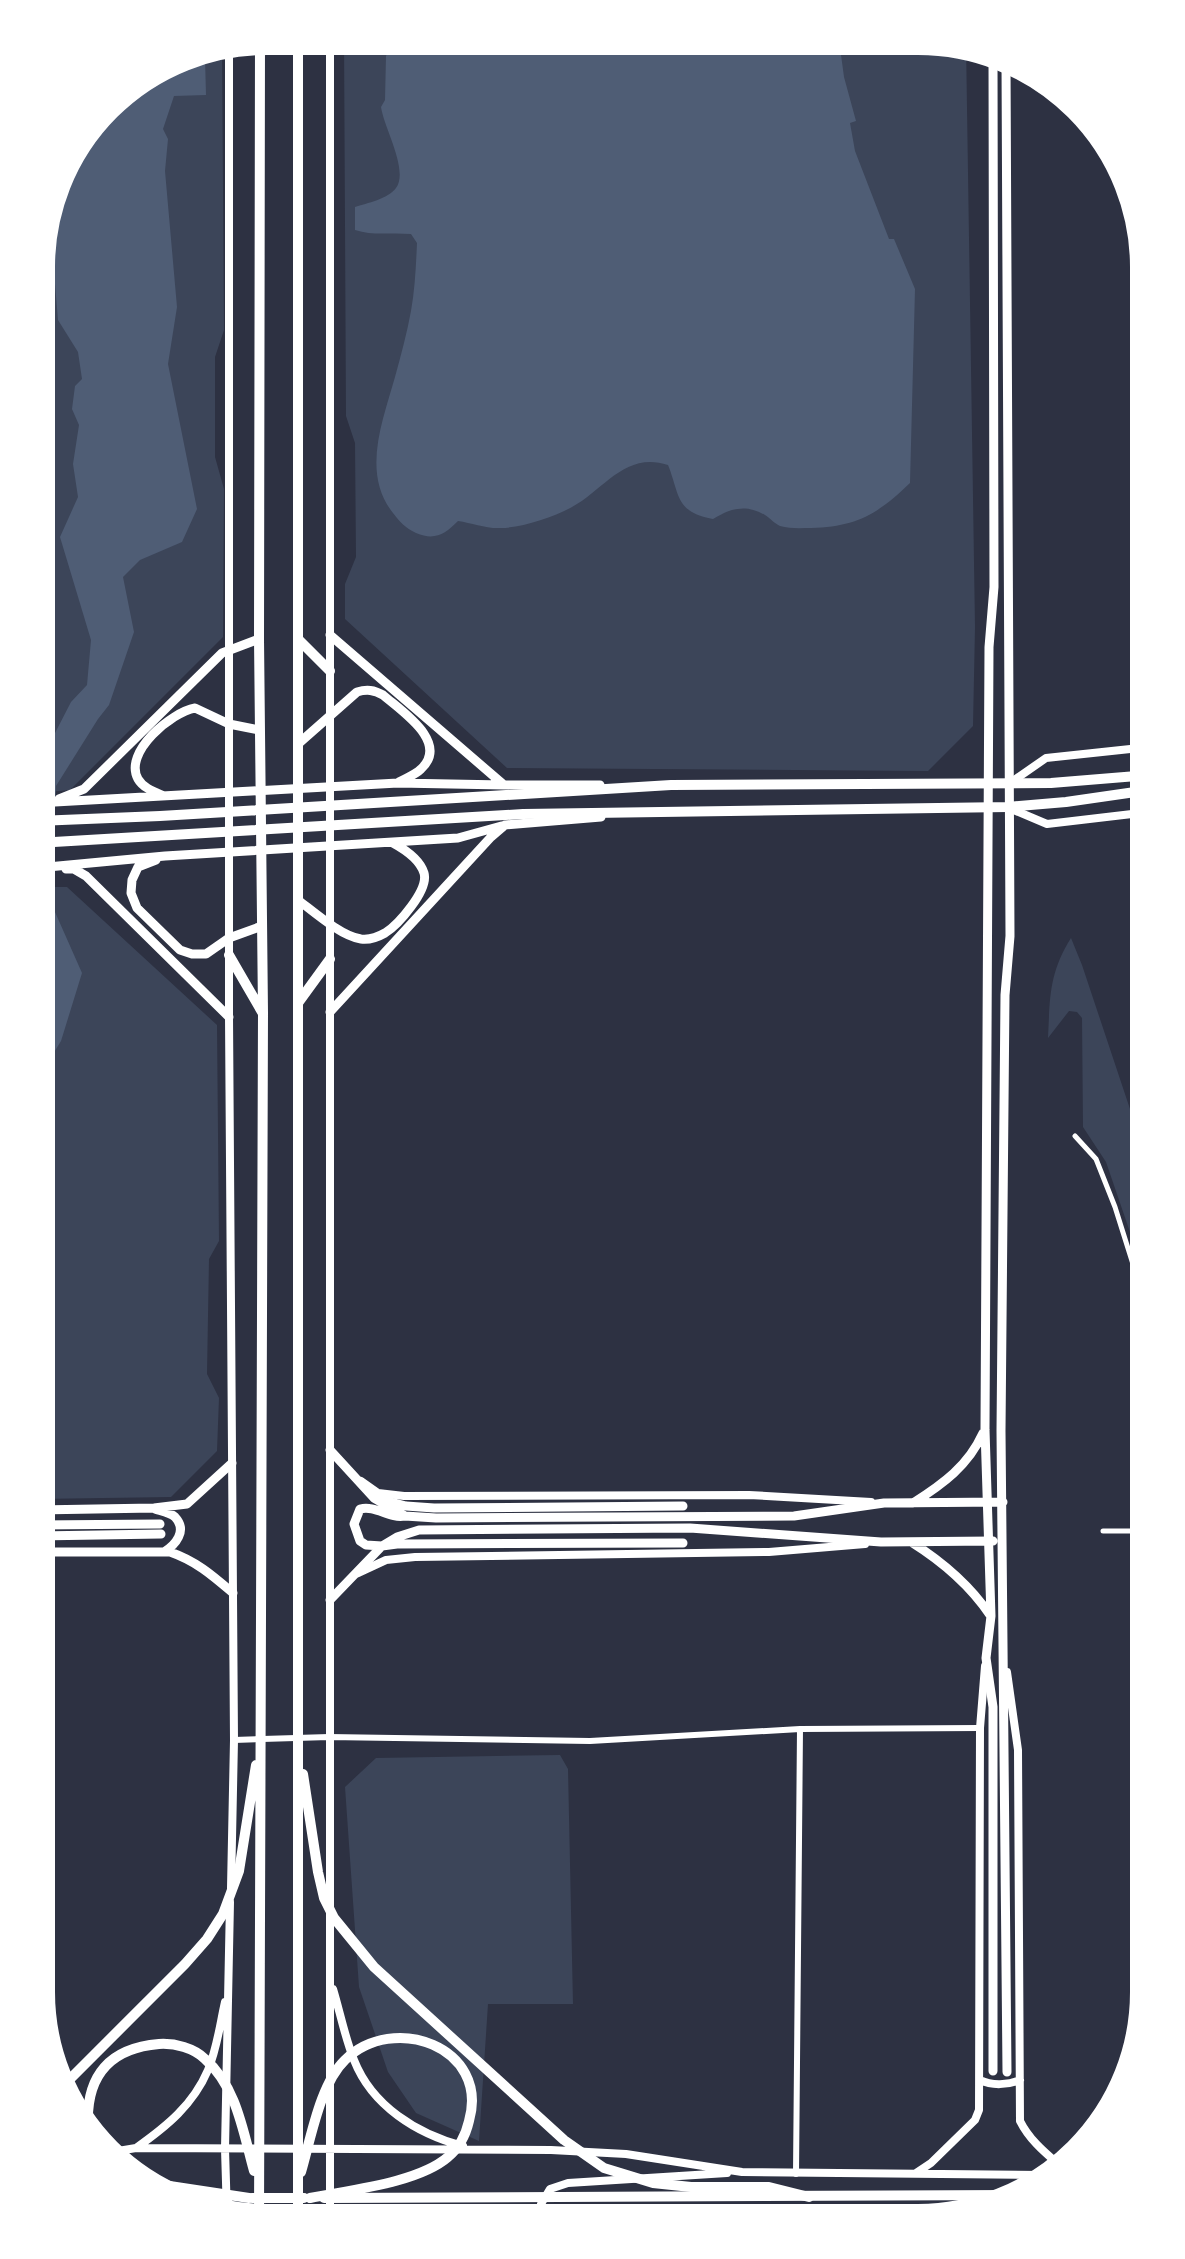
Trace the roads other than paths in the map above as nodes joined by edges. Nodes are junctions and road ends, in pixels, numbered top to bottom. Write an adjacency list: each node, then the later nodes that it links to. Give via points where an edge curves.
1 (298, 50): 9 (main road)
2 (330, 50): 7 (street)
3 (260, 51): 8 (main road)
4 (229, 54): 10 (street)
5 (993, 64): 19 (main road)
6 (1006, 69): 20 (main road)
7 (330, 635): 11 (street); 21 (main road)
8 (259, 639): 10 (main road); 14 (main road)
9 (298, 639): 11 (main road); 15 (main road)
10 (229, 649): 13 (street); 25 (main road, via 84,789)
11 (330, 671): 12 (street)
12 (330, 714): 15 (main road); 18 (main road, via 366,689 383,695 424,732 427,762); 39 (street)
13 (229, 724): 14 (main road); 24 (main road, via 189,709 148,739 135,765 137,778); 41 (street)
14 (259, 730): 40 (main road)
15 (298, 744): 38 (main road)
16 (1135, 748): 20 (street, via 1046,758)
17 (1135, 776): 20 (main road)
18 (398, 783): 21 (main road); 24 (main road)
19 (989, 784): 20 (main road); 22 (main road); 27 (main road)
20 (1008, 784): 28 (main road)
21 (504, 785): 22 (main road)
22 (671, 785): 31 (main road)
23 (1135, 792): 28 (main road)
24 (167, 797): 26 (main road)
25 (50, 800)
26 (50, 803)
27 (989, 807): 28 (main road); 29 (main road); 50 (main road)
28 (1008, 807): 30 (street, via 1047,824); 56 (main road)
29 (656, 813): 32 (main road); 33 (main road, via 523,814)
30 (1135, 814)
31 (50, 820)
32 (505, 825): 34 (main road, via 458,838); 46 (main road)
33 (50, 842)
34 (393, 843): 35 (main road); 39 (main road, via 409,852 424,872 416,900 376,937 349,936)
35 (165, 856): 36 (main road); 41 (main road, via 138,867 131,893 137,908 180,950 192,954 206,954)
36 (50, 867)
37 (50, 868): 47 (main road, via 74,869 86,876)
38 (298, 900): 39 (main road); 44 (main road)
39 (330, 923): 43 (street)
40 (262, 926): 41 (main road); 45 (main road)
41 (229, 938): 42 (street)
42 (229, 955): 45 (main road); 47 (street)
43 (330, 959): 44 (main road); 46 (street)
44 (298, 1003): 86 (main road)
45 (263, 1012): 83 (main road)
46 (330, 1012): 51 (street)
47 (229, 1017): 52 (street)
48 (1075, 1136): 49 (street, via 1096,1159)
49 (1135, 1271)
50 (985, 1430): 55 (main road); 58 (main road, via 974,1453 939,1487)
51 (330, 1450): 53 (main road); 77 (street)
52 (232, 1463): 60 (main road, via 187,1504); 76 (street)
53 (356, 1477): 54 (main road); 57 (street, via 378,1493 404,1496 749,1495)
54 (374, 1498): 59 (main road, via 434,1508); 62 (main road)
55 (987, 1502): 56 (main road); 58 (main road); 67 (main road)
56 (1003, 1502): 68 (main road)
57 (884, 1503): 58 (main road); 62 (main road, via 794,1516)
58 (912, 1504)
59 (683, 1506)
60 (154, 1508): 61 (main road); 74 (main road, via 178,1522 178,1539)
61 (50, 1510)
62 (405, 1516): 72 (main road, via 360,1509 354,1524 360,1541)
63 (50, 1525): 66 (main road, via 160,1529)
64 (1103, 1531): 65 (street)
65 (1135, 1531)
66 (50, 1535)
67 (990, 1541): 68 (main road); 70 (main road); 78 (main road)
68 (1003, 1541): 79 (main road)
69 (881, 1542): 70 (main road); 72 (main road, via 690,1528 538,1528 419,1530); 75 (street, via 769,1552 415,1557 386,1560)
70 (911, 1542): 78 (main road, via 942,1561)
71 (683, 1543): 72 (main road)
72 (382, 1546): 75 (main road)
73 (50, 1552): 74 (main road)
74 (164, 1552): 76 (main road, via 204,1568)
75 (357, 1574): 77 (main road)
76 (233, 1593): 85 (street)
77 (330, 1600): 84 (street)
78 (991, 1616): 80 (main road)
79 (1004, 1654): 90 (main road); 93 (street, via 1018,1750)
80 (986, 1658): 81 (street); 89 (main road, via 993,1707)
81 (980, 1728): 82 (street); 92 (street)
82 (800, 1729): 84 (street, via 590,1741); 103 (street)
83 (262, 1730): 91 (main road, via 239,1871 223,1914 185,1964); 107 (main road)
84 (329, 1737): 85 (street); 87 (street)
85 (234, 1740): 88 (street)
86 (298, 1742): 105 (main road); 108 (main road, via 324,1898 374,1967 564,2140 604,2168 653,2183)
87 (330, 1979): 96 (street); 98 (street, via 354,2061 368,2087 415,2127)
88 (229, 1985): 95 (street, via 210,2067 194,2097 170,2124); 97 (street)
89 (993, 2071)
90 (1007, 2072)
91 (69, 2080)
92 (980, 2080): 93 (street); 102 (street, via 975,2120)
93 (1020, 2080): 100 (street, via 1020,2121)
94 (87, 2114): 107 (main road, via 92,2085 119,2054 140,2046 188,2048 204,2057 231,2093)
95 (136, 2148): 97 (street); 99 (street)
96 (330, 2148): 97 (street); 98 (street); 116 (street)
97 (225, 2149): 113 (street)
98 (475, 2149): 101 (street, via 626,2154)
99 (120, 2151)
100 (1054, 2160)
101 (742, 2172): 103 (street); 117 (street, via 568,2183 550,2189)
102 (916, 2173): 103 (street); 104 (street)
103 (796, 2174)
104 (1034, 2175)
105 (298, 2184): 112 (main road, via 331,2079 365,2045 396,2038 423,2041 445,2049 463,2068 472,2093 471,2116 464,2137 448,2157 397,2180); 115 (main road)
106 (172, 2186): 111 (main road)
107 (258, 2186): 114 (main road)
108 (769, 2192): 109 (main road, via 809,2197); 112 (main road)
109 (993, 2195)
110 (200, 2198): 111 (main road)
111 (249, 2198): 112 (main road)
112 (310, 2198)
113 (228, 2205)
114 (255, 2208)
115 (298, 2209)
116 (330, 2209)
117 (543, 2209)

